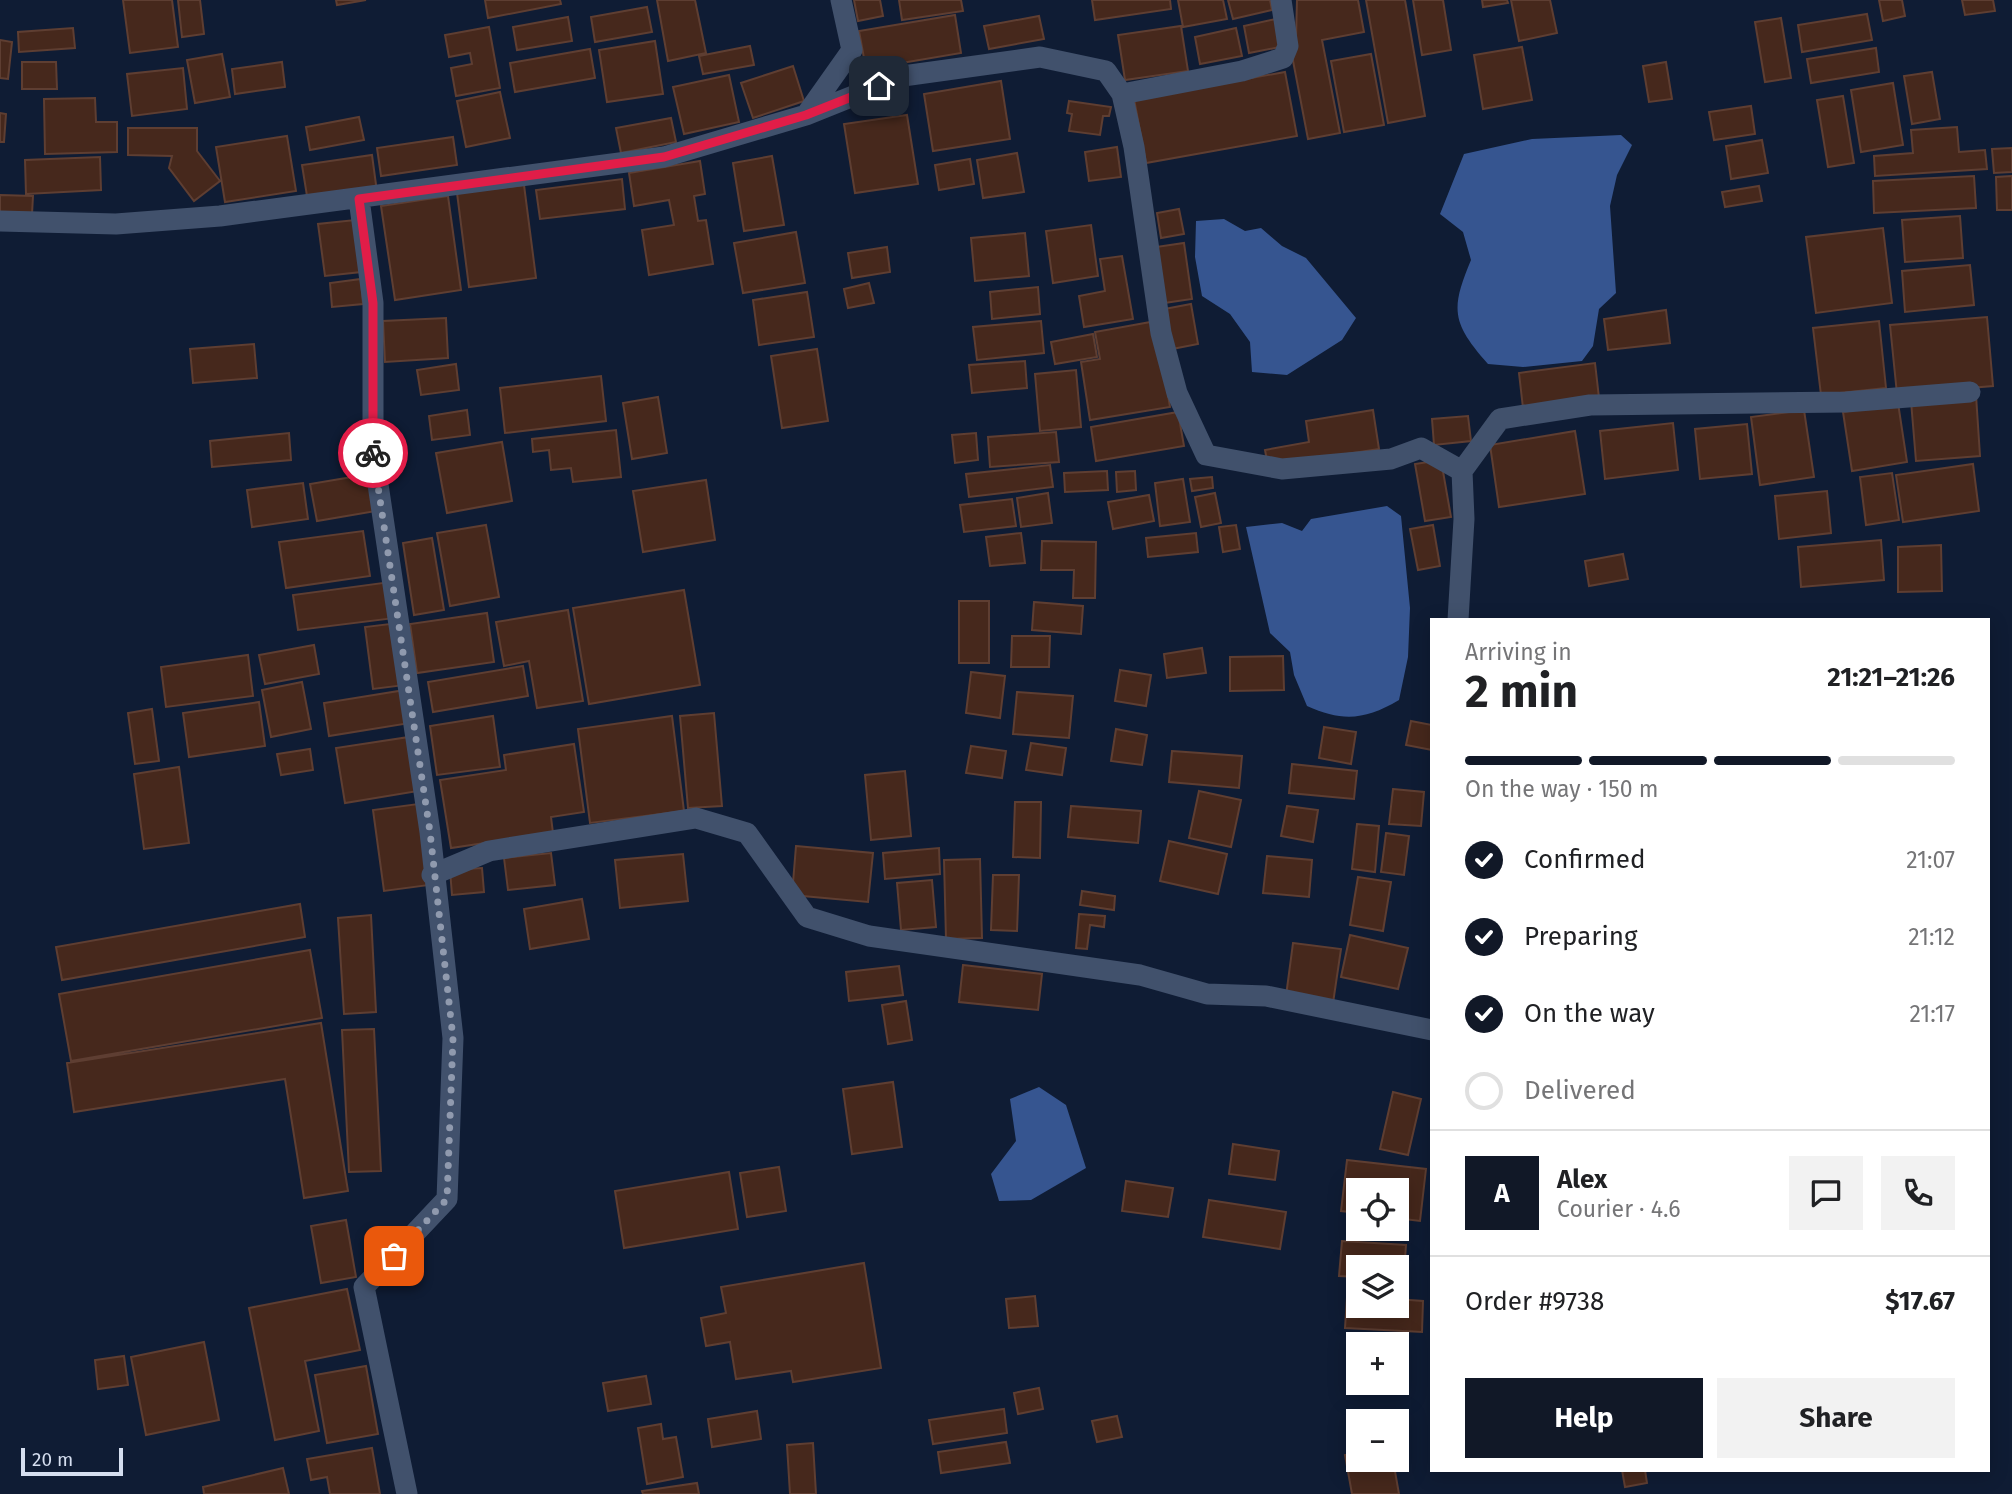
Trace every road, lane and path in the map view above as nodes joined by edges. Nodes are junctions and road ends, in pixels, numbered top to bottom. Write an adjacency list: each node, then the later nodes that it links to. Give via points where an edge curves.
1 (841, 0): 4 (street, via 852,50)
2 (1281, 0): 3 (street, via 1288,46 1283,58 1242,71)
3 (1122, 94): 4 (street, via 1106,71 1040,57 903,76); 8 (street, via 1161,333 1177,393 1206,455 1282,469 1391,459 1421,448)
4 (806, 115): 5 (street, via 664,157)
5 (359, 199): 6 (street, via 116,224); 10 (street, via 373,303 373,451 426,806)
6 (0, 220)
7 (1970, 392): 8 (street, via 1846,402 1590,405 1500,419)
8 (1462, 471): 9 (street)
9 (1458, 618)
10 (432, 875): 11 (street, via 489,851 696,818 747,833 807,917 869,936 1140,975 1207,994 1266,996); 12 (street, via 453,1038 447,1199 365,1287)
11 (1430, 1030)
12 (407, 1494)

